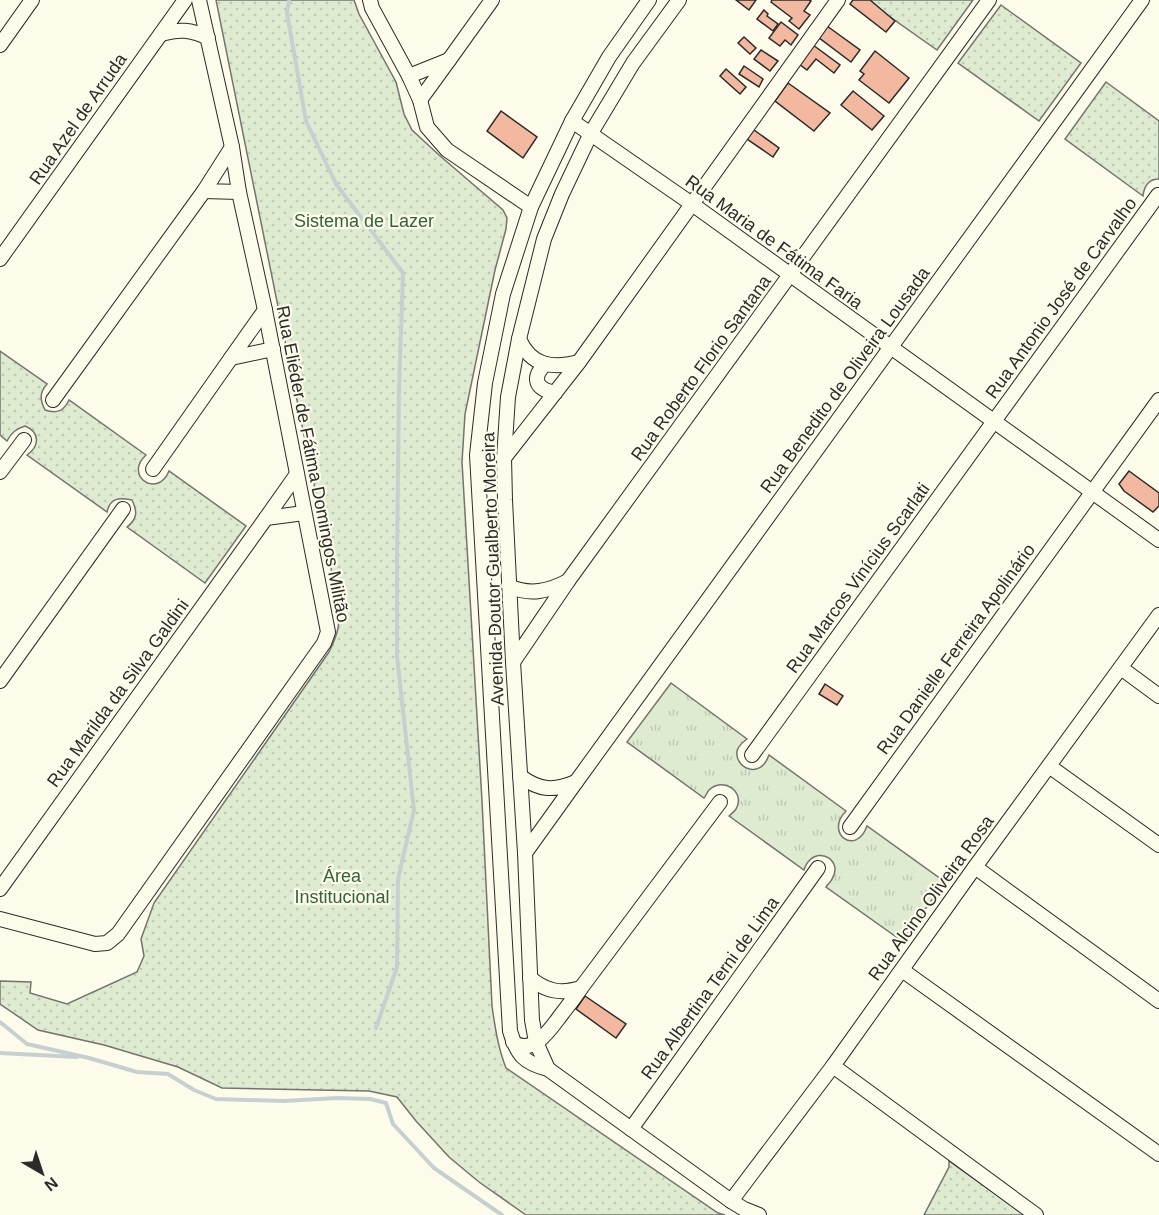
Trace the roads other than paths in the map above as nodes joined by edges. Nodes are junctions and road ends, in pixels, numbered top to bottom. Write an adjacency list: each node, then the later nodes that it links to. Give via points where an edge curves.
1 (32, 0): 13 (street)
2 (185, 0): 11 (street, Rua Azel de Arruda)
3 (199, 0): 12 (street, Rua Eliéder de Fátima Domingos Militão)
4 (370, 0): 15 (street)
5 (492, 0): 14 (street)
6 (649, 0): 17 (street, Avenida Doutor Gualberto Moreira, via 609,57)
7 (679, 0): 18 (street, Avenida Doutor Gualberto Moreira, via 633,63)
8 (838, 0): 23 (street)
9 (989, 0): 26 (street, Rua Roberto Florio Santana)
10 (1142, 0): 29 (street, Rua Benedito de Oliveira Lousada)
11 (161, 34): 12 (street, via 187,29); 25 (street, Rua Azel de Arruda)
12 (208, 38): 19 (street, Rua Eliéder de Fátima Domingos Militão)
13 (0, 45)
14 (449, 60): 15 (street); 16 (street)
15 (409, 75): 16 (street)
16 (420, 100): 24 (street, via 426,128 447,150)
17 (572, 121): 18 (street, Rua Maria de Fátima Faria); 24 (street, Avenida Doutor Gualberto Moreira)
18 (591, 134): 23 (street, Rua Maria de Fátima Faria); 28 (street, Avenida Doutor Gualberto Moreira, via 544,239)
19 (232, 147): 20 (street); 21 (street, Rua Eliéder de Fátima Domingos Militão)
20 (204, 191): 21 (street); 36 (street)
21 (239, 192): 27 (street, Rua Eliéder de Fátima Domingos Militão)
22 (1158, 195): 37 (street, Rua Antonio José de Carvalho)
23 (692, 204): 26 (street, Rua Maria de Fátima Faria); 32 (street)
24 (531, 207): 72 (street, Avenida Doutor Gualberto Moreira, via 503,294 484,383 477,455 508,1011)
25 (0, 259)
26 (790, 274): 29 (street, Rua Maria de Fátima Faria); 48 (street, Rua Roberto Florio Santana)
27 (265, 310): 30 (street, Rua Eliéder de Fátima Domingos Militão); 31 (street)
28 (519, 339): 33 (street, via 531,357); 39 (street, Avenida Doutor Gualberto Moreira, via 508,397)
29 (890, 348): 37 (street, Rua Maria de Fátima Faria); 58 (street, Rua Benedito de Oliveira Lousada)
30 (273, 350): 31 (street); 42 (street, Rua Eliéder de Fátima Domingos Militão)
31 (231, 358): 40 (street)
32 (579, 362): 33 (street, via 563,366); 34 (street)
33 (545, 364): 34 (street, via 537,375 539,386)
34 (555, 393): 39 (street)
35 (1159, 399): 43 (street, Rua Danielle Ferreira Apolinário)
36 (53, 400)
37 (993, 422): 43 (street, Rua Maria de Fátima Faria); 55 (street, Rua Marcos Vinícius Scarlati)
38 (24, 440): 41 (street)
39 (504, 458): 49 (street, Avenida Doutor Gualberto Moreira)
40 (153, 469)
41 (0, 472)
42 (297, 474): 45 (street, Rua Eliéder de Fátima Domingos Militão); 46 (street, Rua Marilda da Silva Galdini)
43 (1092, 492): 47 (street, Rua Maria de Fátima Faria); 60 (street, Rua Danielle Ferreira Apolinário)
44 (123, 509): 53 (street)
45 (304, 513): 46 (street); 66 (street, Rua Eliéder de Fátima Domingos Militão, via 328,632 324,643 118,934 107,943 96,944)
46 (266, 518): 65 (street, Rua Marilda da Silva Galdini)
47 (1159, 540)
48 (568, 581): 49 (street, via 539,592); 51 (street, Rua Roberto Florio Santana)
49 (509, 586): 51 (street, Avenida Doutor Gualberto Moreira)
50 (1159, 615): 52 (street, Rua Alcino Oliveira Rosa)
51 (513, 663): 57 (street, Avenida Doutor Gualberto Moreira)
52 (1121, 668): 54 (street); 56 (street, Rua Alcino Oliveira Rosa)
53 (0, 681)
54 (1159, 696)
55 (752, 755)
56 (1049, 766): 61 (street); 63 (street, Rua Alcino Oliveira Rosa)
57 (520, 776): 58 (street, via 546,788); 62 (street, Avenida Doutor Gualberto Moreira)
58 (576, 782): 62 (street, Rua Benedito de Oliveira Lousada)
59 (720, 802): 69 (street)
60 (850, 827)
61 (1159, 845)
62 (525, 854): 68 (street, Avenida Doutor Gualberto Moreira)
63 (975, 867): 67 (street, Rua Alcino Oliveira Rosa); 70 (street)
64 (818, 868): 75 (street, Rua Albertina Terni de Lima)
65 (0, 889)
66 (0, 919)
67 (902, 970): 74 (street, Rua Alcino Oliveira Rosa); 76 (street)
68 (530, 978): 69 (street, via 556,991); 71 (street, Avenida Doutor Gualberto Moreira)
69 (581, 988): 71 (street)
70 (1159, 1001)
71 (536, 1042): 72 (street); 73 (street, Avenida Doutor Gualberto Moreira)
72 (516, 1048): 73 (street)
73 (540, 1063): 75 (street)
74 (833, 1066): 77 (street, Rua Alcino Oliveira Rosa); 79 (street)
75 (631, 1129): 77 (street)
76 (1159, 1154)
77 (731, 1201): 78 (street)
78 (759, 1215)
79 (1036, 1215)

